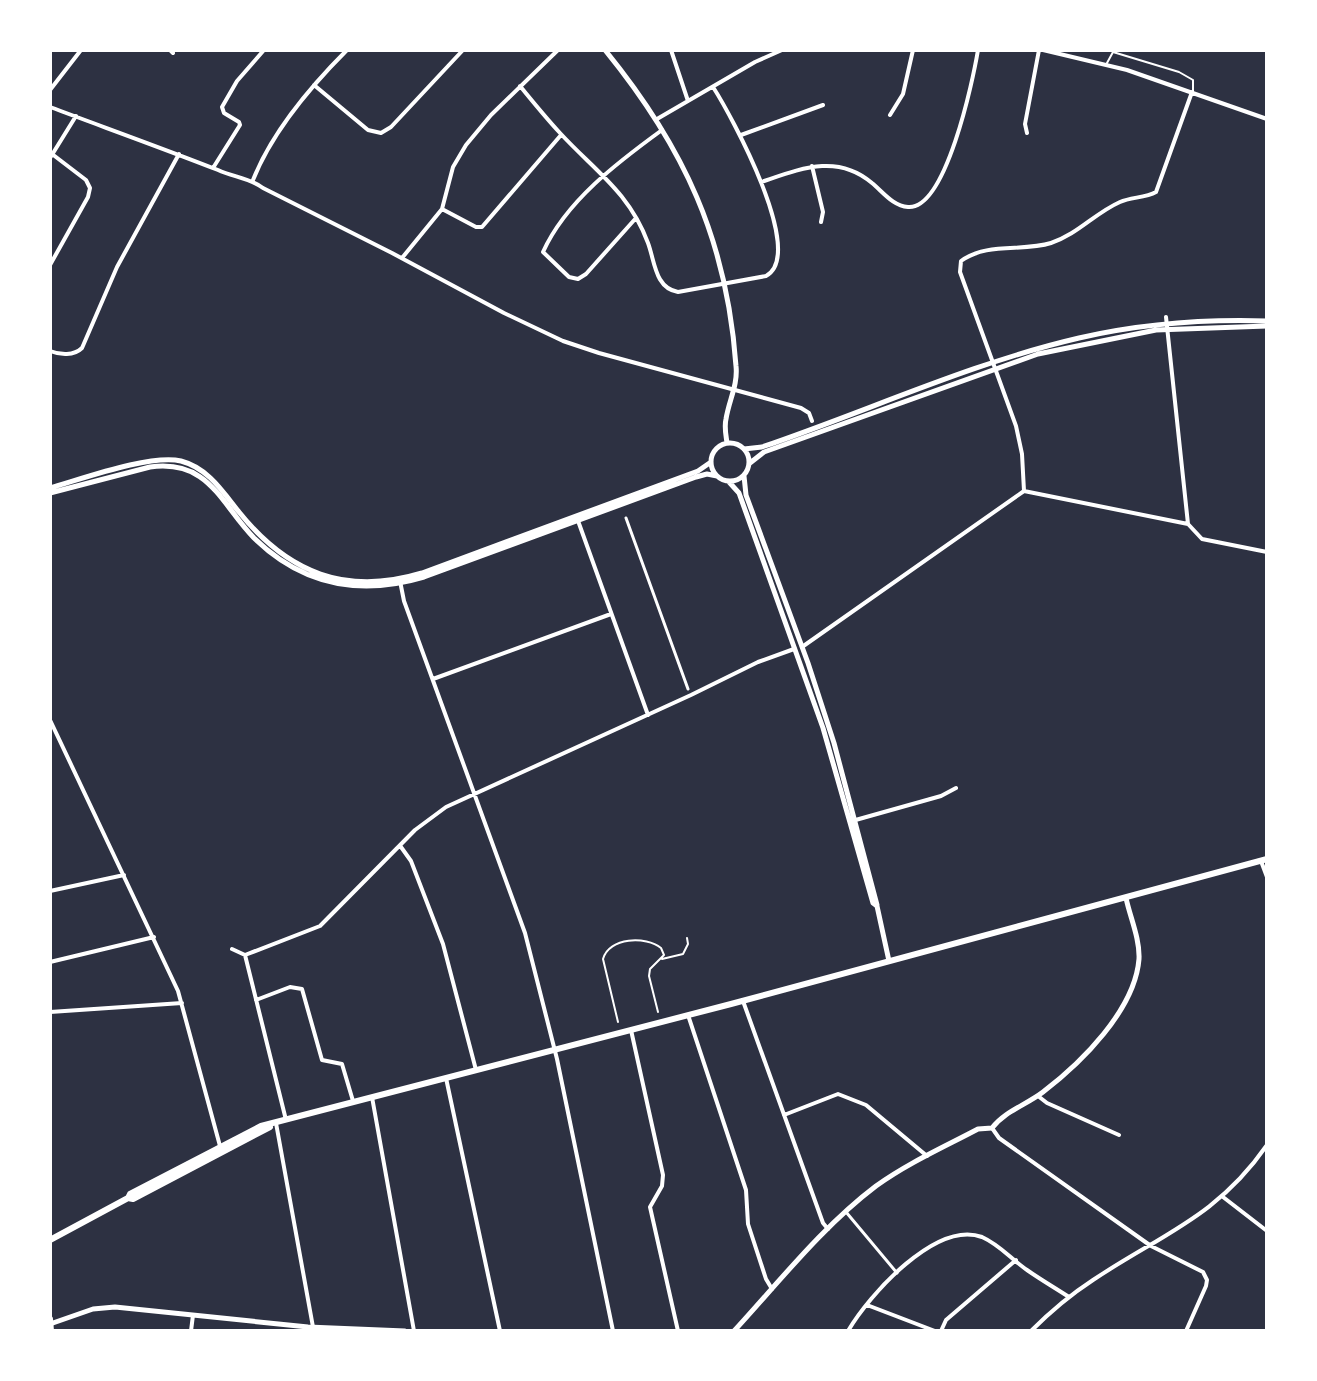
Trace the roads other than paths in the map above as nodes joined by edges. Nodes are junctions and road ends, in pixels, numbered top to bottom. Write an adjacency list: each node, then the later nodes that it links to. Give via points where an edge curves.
1 (81, 50): 16 (street)
2 (264, 50): 32 (street, via 222,107 240,125)
3 (347, 50): 13 (street)
4 (463, 50): 13 (street, via 381,133 368,130)
5 (558, 50): 14 (street)
6 (605, 50): 23 (street)
7 (671, 50): 18 (street)
8 (780, 50): 15 (street)
9 (913, 50): 21 (street, via 903,94)
10 (978, 50): 31 (street, via 951,152 923,203 899,205 857,173)
11 (1041, 50): 12 (street); 26 (street)
12 (1106, 65): 17 (street); 17 (lane, via 1113,52 1188,75)
13 (314, 85): 34 (street)
14 (520, 86): 27 (street); 36 (street, via 459,156)
15 (713, 87): 18 (street); 28 (street)
16 (50, 90)
17 (1192, 92): 24 (street); 45 (street, via 1153,194 1121,202 1052,242 983,251 961,261 960,272)
18 (688, 101): 23 (street)
19 (823, 105): 28 (street)
20 (50, 107): 22 (street)
21 (890, 115)
22 (76, 116): 29 (street); 30 (street)
23 (657, 119): 25 (street)
24 (1267, 119)
25 (664, 129): 33 (street); 41 (street, via 704,215)
26 (1027, 133)
27 (561, 135): 33 (street); 36 (street, via 482,227)
28 (741, 135): 35 (street)
29 (179, 154): 32 (street); 44 (street, via 117,267 82,348 75,353)
30 (51, 156): 40 (street, via 90,188)
31 (812, 166): 35 (street); 38 (street)
32 (213, 168): 34 (street)
33 (605, 175): 37 (street); 37 (street, via 543,252 578,279)
34 (253, 180): 39 (street)
35 (761, 182): 41 (street, via 777,266 766,276)
36 (442, 209): 39 (street)
37 (636, 218): 41 (street, via 665,287 678,292)
38 (821, 222)
39 (402, 258): 46 (street, via 563,341)
40 (50, 265)
41 (724, 283): 46 (street, via 736,362)
42 (1167, 323): 43 (street); 45 (street, via 1079,338); 59 (street)
43 (1267, 324)
44 (50, 351)
45 (994, 365): 49 (street); 51 (street, via 769,450); 56 (street, via 1020,440)
46 (734, 390): 47 (street, via 806,410); 48 (street, via 725,420)
47 (812, 421)
48 (727, 443): 49 (street); 50 (street)
49 (744, 449): 51 (street)
50 (711, 462): 52 (street); 57 (street)
51 (750, 463): 53 (street)
52 (717, 476): 54 (street); 57 (street, via 700,476)
53 (744, 476): 54 (street); 63 (street)
54 (729, 482): 63 (street, via 739,493)
55 (50, 490): 61 (street, via 150,467 188,469 213,486 261,544 298,569 349,586)
56 (1024, 491): 59 (street); 63 (street)
57 (577, 518): 61 (street); 62 (street)
58 (626, 518): 65 (street)
59 (1188, 524): 60 (street, via 1202,539)
60 (1267, 552)
61 (400, 582): 64 (street)
62 (611, 614): 64 (street); 66 (street)
63 (799, 647): 66 (street); 70 (street)
64 (433, 679): 69 (street)
65 (688, 689)
66 (648, 715): 69 (street)
67 (50, 720): 73 (street)
68 (956, 788): 70 (street)
69 (475, 795): 71 (street, via 437,813); 92 (street, via 525,933)
70 (853, 821): 82 (street)
71 (401, 847): 80 (street, via 320,926); 93 (street, via 443,944)
72 (1264, 860): 74 (street); 76 (main road)
73 (124, 875): 75 (street); 77 (street)
74 (1267, 877)
75 (50, 891)
76 (1126, 898): 82 (main road); 95 (street, via 1139,956 1132,983 1101,1039)
77 (154, 937): 83 (street); 86 (street)
78 (687, 938): 81 (lane, via 683,954)
79 (232, 949): 80 (street)
80 (245, 955): 84 (street)
81 (661, 959): 88 (lane, via 649,976); 90 (lane, via 661,948 641,939 606,951 604,965)
82 (889, 961): 85 (main road)
83 (50, 962)
84 (256, 1000): 97 (street, via 290,987 302,989 322,1060 342,1064); 99 (street)
85 (743, 1001): 89 (main road); 98 (street)
86 (182, 1003): 87 (street); 104 (street)
87 (50, 1012)
88 (658, 1012)
89 (688, 1015): 91 (main road); 114 (street, via 746,1190 748,1224)
90 (618, 1022)
91 (631, 1030): 92 (main road); 127 (street, via 663,1175 650,1207)
92 (555, 1050): 93 (main road); 126 (street)
93 (476, 1070): 94 (main road)
94 (446, 1078): 96 (main road); 125 (street)
95 (1038, 1096): 101 (street); 102 (street)
96 (372, 1097): 97 (main road); 124 (street)
97 (353, 1101): 99 (main road)
98 (784, 1115): 105 (street, via 838,1094 866,1105); 108 (street)
99 (286, 1120): 100 (main road)
100 (276, 1123): 104 (main road); 119 (street)
101 (992, 1128): 105 (street, via 978,1129); 111 (street)
102 (1119, 1135)
103 (1267, 1145): 106 (street)
104 (222, 1149): 110 (main road)
105 (927, 1156): 107 (street, via 875,1187)
106 (1223, 1197): 109 (street); 111 (street)
107 (846, 1212): 108 (street); 113 (street)
108 (828, 1229): 114 (street)
109 (1267, 1231)
110 (51, 1239)
111 (1151, 1246): 115 (street); 132 (street, via 1205,1275 1206,1286)
112 (1016, 1260): 113 (street, via 982,1238 959,1234 931,1245); 115 (street); 130 (street)
113 (897, 1273): 116 (street)
114 (772, 1289): 128 (street)
115 (1069, 1297): 131 (street)
116 (867, 1305): 129 (street); 130 (street)
117 (193, 1315): 118 (street, via 105,1307); 120 (street); 122 (street)
118 (50, 1322): 121 (main road)
119 (313, 1327): 120 (street); 123 (street)
120 (297, 1328)
121 (51, 1331)
122 (191, 1331)
123 (405, 1331)
124 (414, 1331)
125 (500, 1331)
126 (613, 1331)
127 (678, 1331)
128 (734, 1331)
129 (848, 1331)
130 (938, 1331)
131 (1031, 1331)
132 (1186, 1331)

